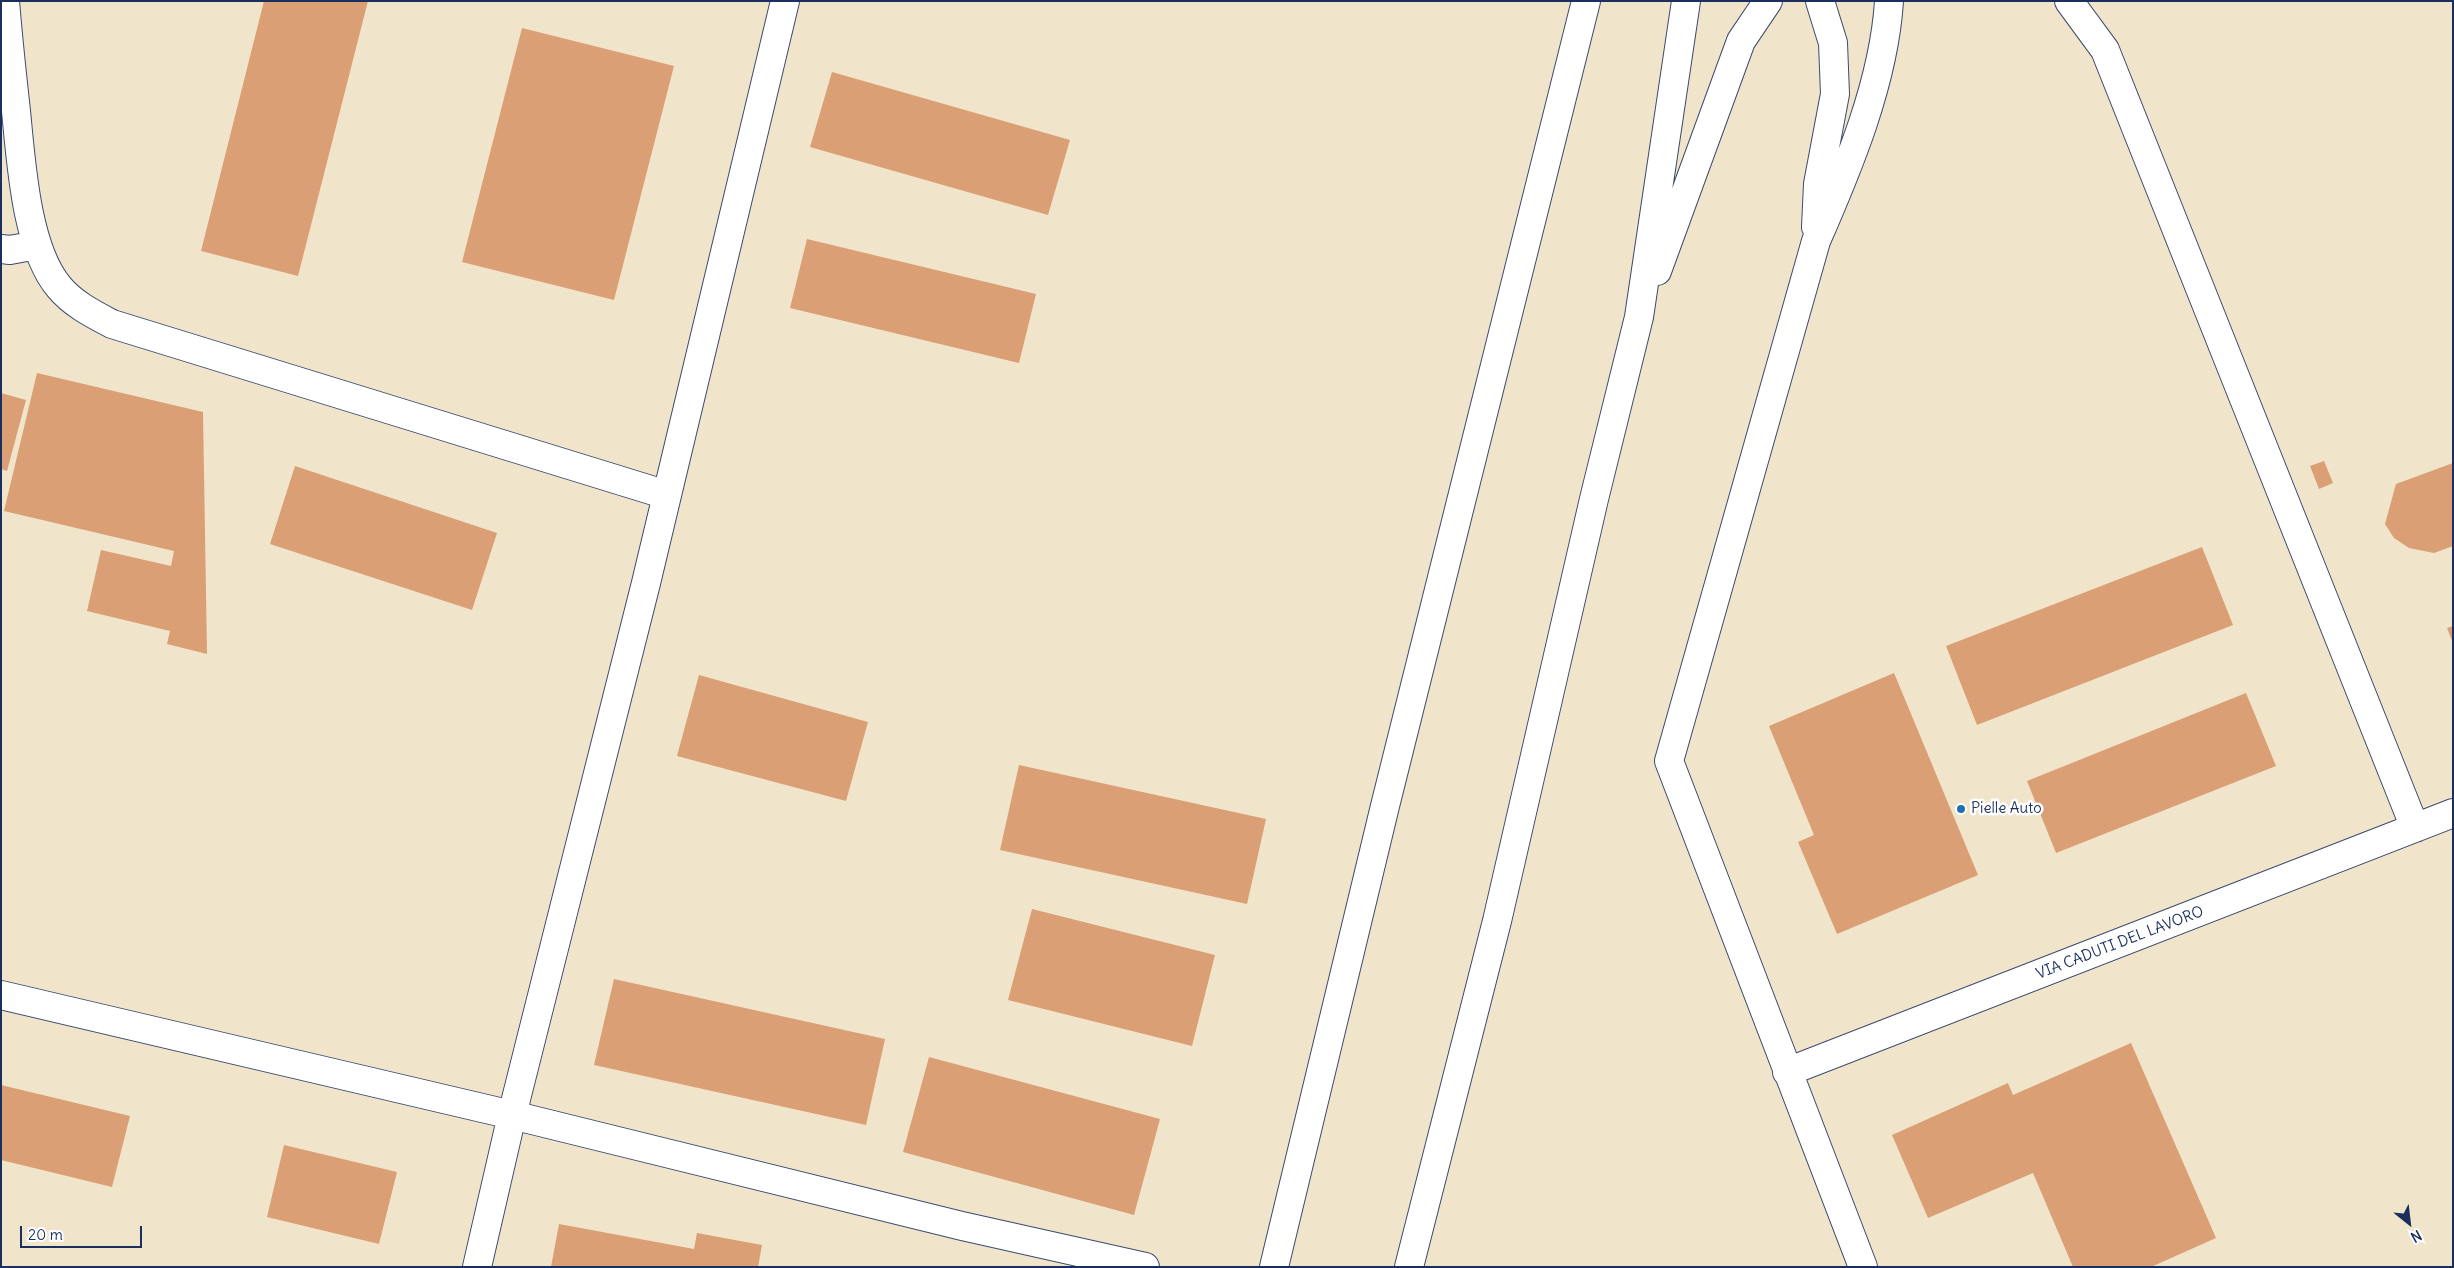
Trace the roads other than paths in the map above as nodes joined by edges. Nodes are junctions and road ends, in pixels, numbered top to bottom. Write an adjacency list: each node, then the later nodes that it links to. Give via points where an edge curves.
1 (5, 1): 10 (street, via 22,171)
2 (785, 1): 13 (street)
3 (1586, 1): 21 (street)
4 (1686, 1): 12 (street)
5 (1768, 1): 12 (street, via 1741,41)
6 (1820, 1): 9 (street, via 1833,43 1835,94 1818,184)
7 (1889, 1): 9 (street, via 1887,32 1848,169)
8 (2069, 1): 15 (street, via 2105,50)
9 (1816, 241): 17 (street, via 1669,760)
10 (37, 245): 11 (street); 13 (street, via 49,273 60,288 82,308 112,324)
11 (1, 249)
12 (1639, 317): 22 (street, via 1497,921)
13 (667, 495): 18 (street)
14 (2453, 813): 15 (street, VIA CADUTI DEL LAVORO)
15 (2415, 828): 17 (street, VIA CADUTI DEL LAVORO)
16 (1, 995): 18 (street)
17 (1787, 1072): 23 (street)
18 (512, 1115): 19 (street); 20 (street, via 962,1226)
19 (477, 1267)
20 (1145, 1267)
21 (1274, 1267)
22 (1409, 1267)
23 (1863, 1267)

